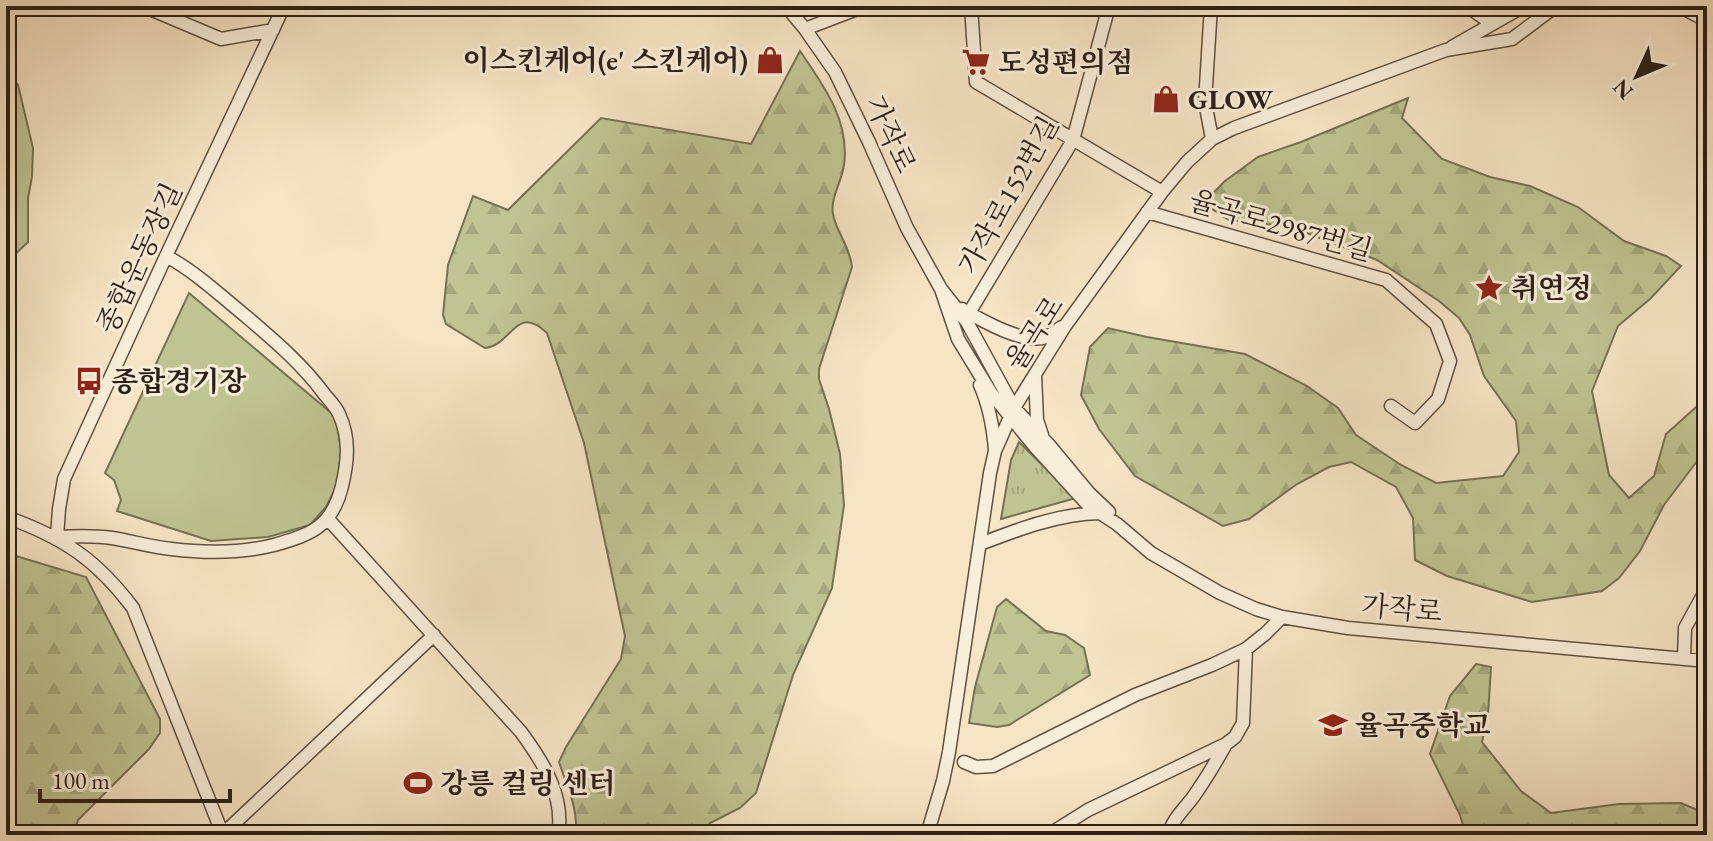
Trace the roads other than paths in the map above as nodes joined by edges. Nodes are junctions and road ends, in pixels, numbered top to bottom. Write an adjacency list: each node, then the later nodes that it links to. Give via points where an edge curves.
1 (143, 6): 15 (street, via 221,39)
2 (284, 6): 15 (street, 종합운동장길)
3 (786, 6): 14 (street, 가작로)
4 (865, 6): 14 (street)
5 (971, 6): 18 (street, via 976,82)
6 (1109, 6): 18 (street, 가작로152번길)
7 (1211, 6): 17 (street, via 1205,102)
8 (1467, 6): 13 (street)
9 (1524, 6): 13 (street, 율곡로)
10 (1556, 6): 16 (street, 율곡로, via 1512,39)
11 (1687, 8): 12 (street)
12 (1707, 21)
13 (1492, 24): 16 (street, 율곡로)
14 (805, 29): 22 (street, 가작로, via 835,72)
15 (273, 30): 21 (street, 종합운동장길)
16 (1446, 50): 17 (street, 율곡로)
17 (1212, 139): 19 (street, 율곡로)
18 (1073, 140): 19 (street); 24 (street, 가작로152번길)
19 (1162, 192): 20 (street, 율곡로)
20 (1147, 212): 25 (street, 율곡로); 28 (street, 율곡로2987번길, via 1386,280 1436,324 1450,361 1438,399 1415,423)
21 (166, 256): 34 (street, via 189,269 292,356 338,411 348,449 341,490); 36 (street, 종합운동장길, via 64,479)
22 (941, 289): 23 (street, 가작로); 26 (street, 가작로)
23 (950, 302): 24 (street); 29 (street, 가작로, via 967,322)
24 (969, 313): 25 (street, via 999,329 1043,339)
25 (1065, 326): 27 (street, 율곡로)
26 (958, 339): 29 (street, 가작로, via 991,393); 31 (street, via 984,395)
27 (1035, 375): 29 (street, 율곡로); 30 (street)
28 (1391, 406)
29 (1012, 413): 30 (street, 가작로); 31 (street, 율곡로); 32 (street, 가작로)
30 (1043, 438): 35 (street, 가작로)
31 (995, 451): 37 (street, 율곡로)
32 (1100, 513): 35 (street, 가작로); 37 (street, via 1041,522)
33 (6, 517): 36 (street)
34 (328, 519): 36 (street, via 294,539 244,550 182,550 110,537); 40 (street)
35 (1117, 524): 39 (street, 가작로, via 1151,553 1220,593)
36 (57, 537): 46 (street, via 93,563 133,608)
37 (980, 544): 48 (street, 율곡로, via 949,752)
38 (1707, 588): 42 (street, via 1685,628)
39 (1282, 617): 41 (street); 42 (street, 가작로, via 1348,628)
40 (434, 635): 46 (street); 47 (street, via 541,759 554,787)
41 (1246, 649): 44 (street, via 1243,723); 45 (street, via 1135,695 993,766)
42 (1684, 658): 43 (street, 가작로)
43 (1707, 661)
44 (1226, 744): 49 (street, via 1088,810); 50 (street)
45 (964, 762)
46 (223, 834)
47 (558, 835)
48 (927, 835)
49 (1048, 835)
50 (1169, 835)

